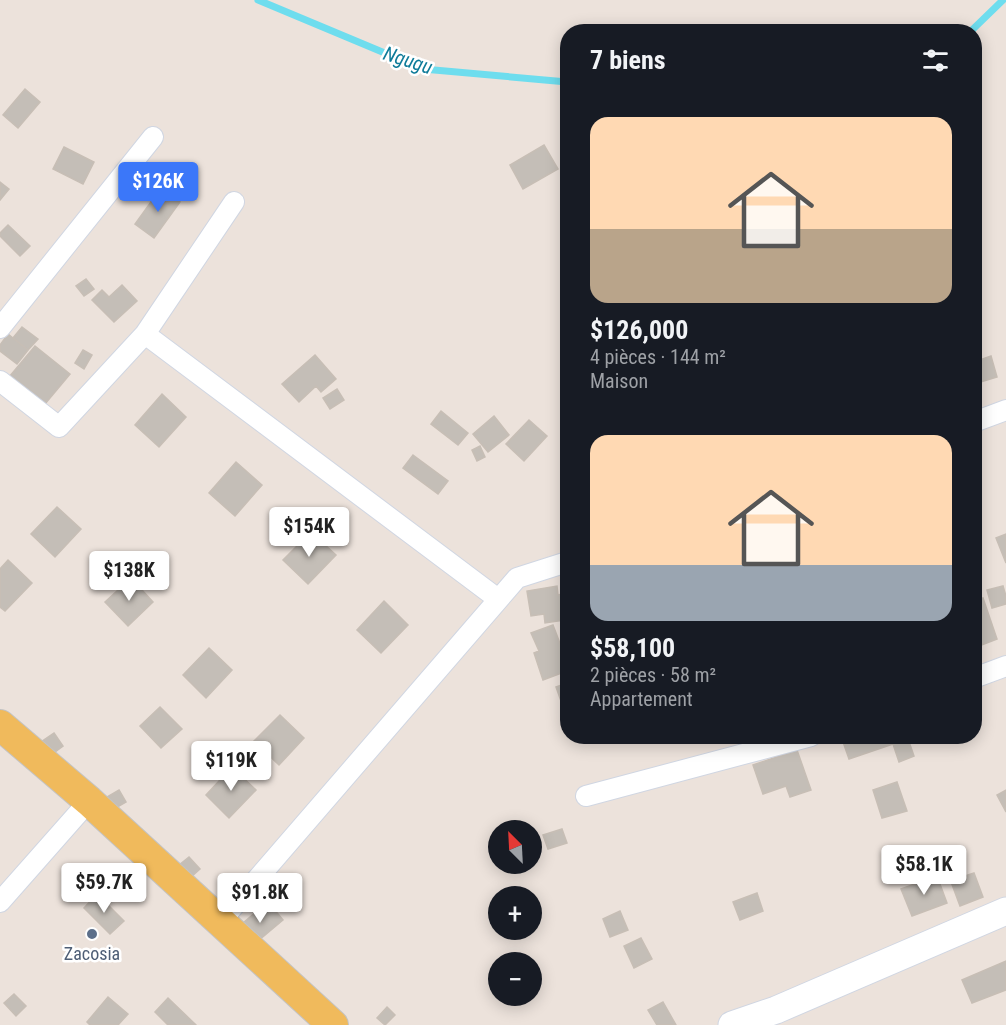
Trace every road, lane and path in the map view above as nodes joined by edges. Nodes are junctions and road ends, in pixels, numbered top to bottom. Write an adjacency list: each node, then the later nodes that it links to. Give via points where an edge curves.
1 (153, 137): 3 (street)
2 (234, 202): 4 (street)
3 (0, 328)
4 (145, 334): 5 (street, via 59,427); 9 (street)
5 (0, 381)
6 (1006, 411): 7 (street)
7 (982, 419)
8 (560, 564): 9 (street, via 517,578)
9 (498, 599): 18 (street)
10 (1006, 666): 11 (street)
11 (982, 675)
12 (0, 725): 15 (main road)
13 (781, 744): 14 (street)
14 (586, 796)
15 (89, 801): 16 (street); 18 (main road)
16 (0, 902)
17 (1006, 911): 20 (main road, via 776,1010)
18 (220, 922): 19 (main road)
19 (333, 1025)
20 (732, 1025)

